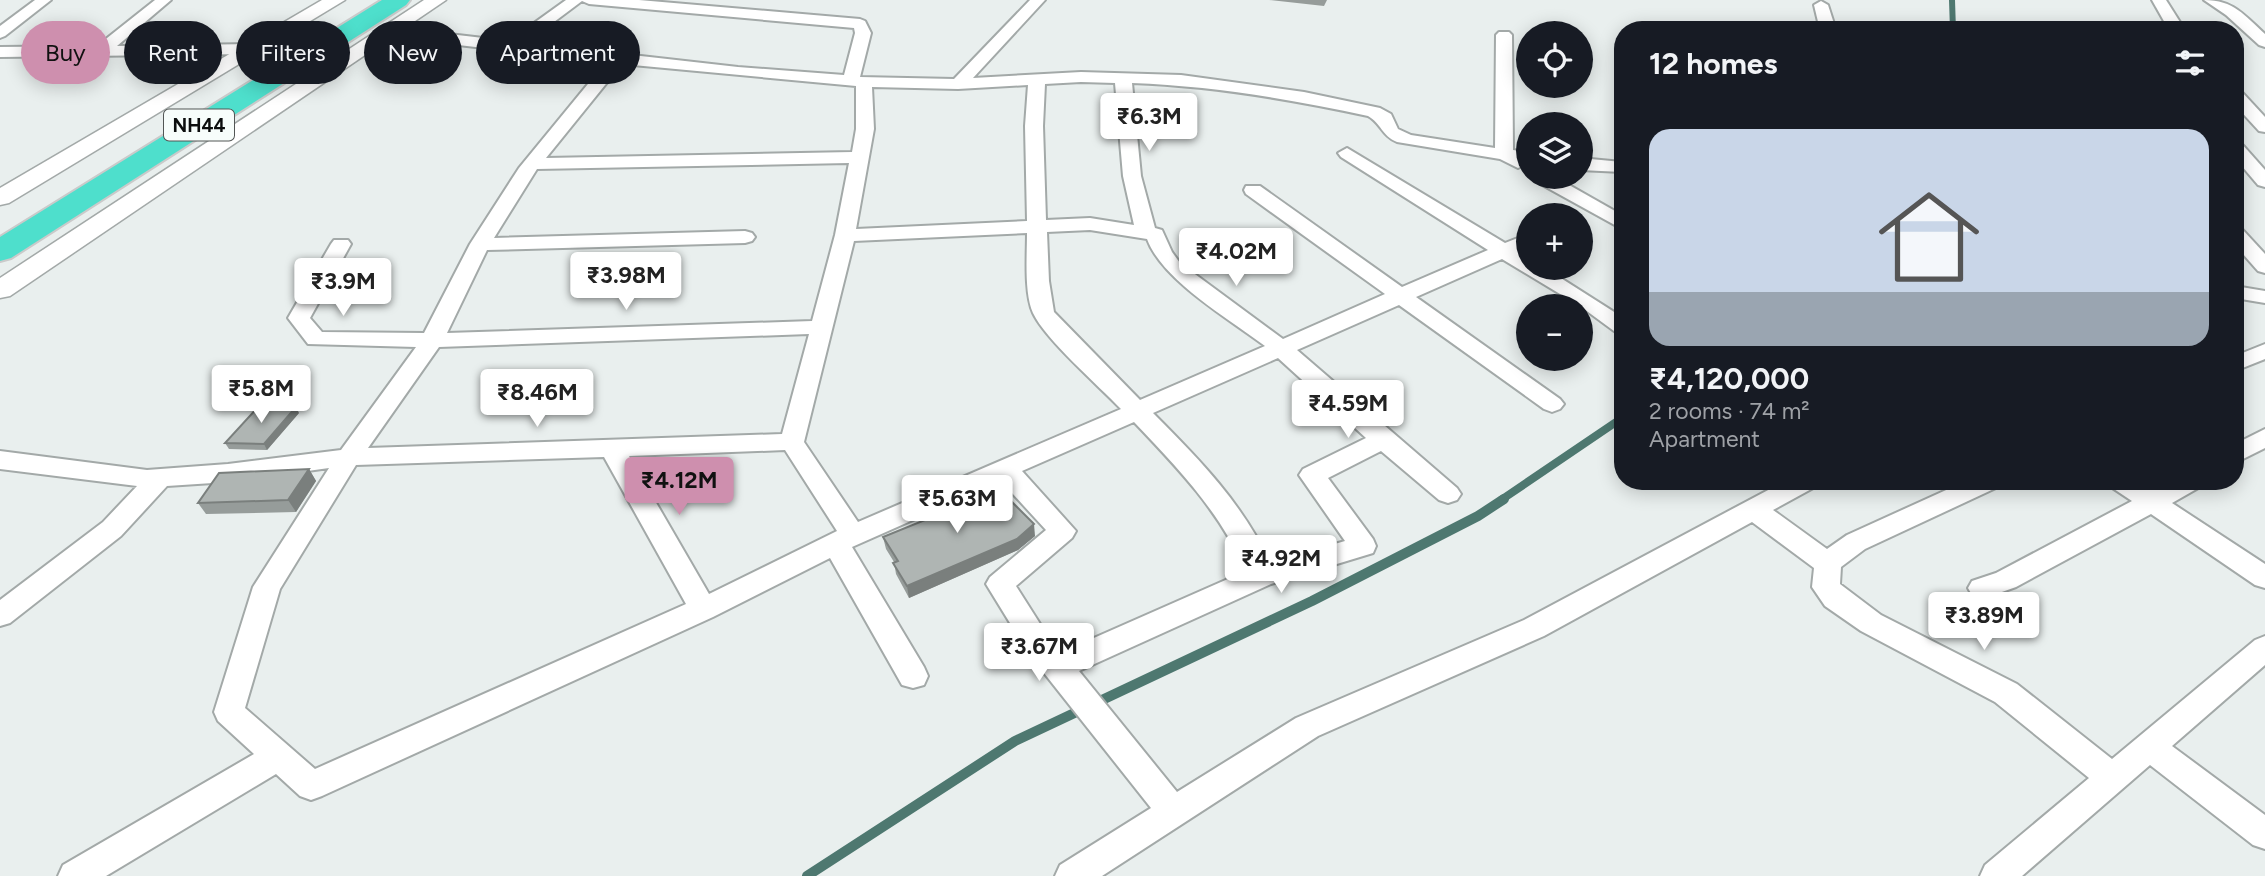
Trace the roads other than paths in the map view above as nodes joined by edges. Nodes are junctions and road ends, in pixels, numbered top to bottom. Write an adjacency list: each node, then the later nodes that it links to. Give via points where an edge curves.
1 (44, 0): 20 (street)
2 (164, 0): 23 (street)
3 (336, 0): 13 (street)
4 (366, 0): 56 (highway, NH44)
5 (398, 0): 65 (highway, NH44)
6 (437, 0): 14 (street)
7 (576, 0): 15 (street)
8 (589, 0): 33 (street, via 860,24)
9 (1038, 0): 35 (street)
10 (2159, 0): 17 (street)
11 (2211, 0): 18 (street)
12 (1821, 5): 16 (street)
13 (300, 21)
14 (405, 21)
15 (547, 21)
16 (1825, 21)
17 (2172, 21)
18 (2241, 21)
19 (2244, 23): 22 (street)
20 (0, 33)
21 (1504, 35): 41 (street)
22 (2265, 42)
23 (110, 44)
24 (364, 48): 68 (street)
25 (236, 49): 26 (street)
26 (110, 50)
27 (0, 52): 28 (street)
28 (21, 52)
29 (236, 59): 52 (street)
30 (640, 60): 33 (street)
31 (1123, 78): 32 (street); 41 (street, via 1181,80 1304,97 1374,111 1385,118 1388,131 1408,140); 58 (street, via 1131,165)
32 (1037, 80): 35 (street); 57 (street)
33 (858, 82): 35 (street); 42 (street, via 865,129)
34 (597, 84): 46 (street)
35 (958, 84)
36 (2244, 105): 37 (street)
37 (2265, 127)
38 (2244, 139): 39 (street)
39 (2265, 140)
40 (1347, 153): 64 (street)
41 (1504, 154): 43 (street); 45 (street)
42 (860, 156): 46 (street); 59 (street)
43 (1516, 156)
44 (2244, 156): 49 (street)
45 (1516, 161)
46 (531, 164): 63 (street)
47 (1593, 165): 48 (street)
48 (1614, 166)
49 (2265, 181)
50 (1557, 189): 53 (street)
51 (1253, 190): 70 (street)
52 (0, 198)
53 (1575, 203)
54 (1593, 215): 55 (street)
55 (1614, 221)
56 (0, 223)
57 (1035, 226): 58 (street, via 1090,224); 59 (street); 79 (street, via 1043,312)
58 (1146, 233): 75 (street, via 1155,234 1172,267)
59 (845, 235): 73 (street)
60 (745, 237): 63 (street)
61 (2244, 243): 66 (street)
62 (341, 244): 74 (street, via 299,318 316,339)
63 (480, 244): 74 (street)
64 (1516, 245): 70 (street)
65 (0, 251)
66 (2265, 267)
67 (1549, 280): 72 (street)
68 (0, 290)
69 (2244, 294): 71 (street)
70 (1398, 296): 75 (street); 78 (street)
71 (2265, 297)
72 (1614, 321)
73 (821, 327): 74 (street); 82 (street)
74 (432, 340): 85 (street)
75 (1281, 348): 79 (street); 81 (street)
76 (2265, 351): 77 (street)
77 (2244, 360)
78 (1552, 404)
79 (1137, 411): 87 (street); 98 (street, via 1200,475 1245,538)
80 (2265, 437): 84 (street)
81 (1382, 440): 93 (street); 98 (street, via 1312,475 1363,546)
82 (792, 442): 83 (street); 96 (street)
83 (612, 448): 85 (street); 101 (street)
84 (2244, 450)
85 (349, 457): 88 (street); 107 (street, via 267,587 229,712)
86 (0, 460): 88 (street)
87 (1005, 469): 96 (street); 104 (street, via 1063,531 1000,584 1039,646)
88 (160, 478): 102 (street, via 112,529)
89 (1790, 490): 95 (street)
90 (1969, 490): 97 (street, via 1856,542)
91 (2134, 490): 94 (street)
92 (2176, 490): 94 (street)
93 (1448, 494)
94 (2154, 503): 99 (street); 100 (street)
95 (1755, 510): 97 (street); 109 (street, via 1535,628 1307,727)
96 (845, 540): 101 (street); 105 (street)
97 (1828, 564): 108 (street, via 1826,587 1835,598 1895,637 2006,692)
98 (1262, 576): 104 (street)
99 (2265, 578)
100 (1982, 588)
101 (703, 609): 107 (street, via 311,786)
102 (0, 615)
103 (2265, 648): 106 (street)
104 (1063, 673): 109 (street)
105 (913, 676)
106 (2149, 747): 108 (street); 110 (street)
107 (278, 756): 112 (street)
108 (2112, 778): 111 (street)
109 (1174, 811): 113 (street)
110 (2265, 834)
111 (2005, 874)
112 (75, 876)
113 (1072, 876)

